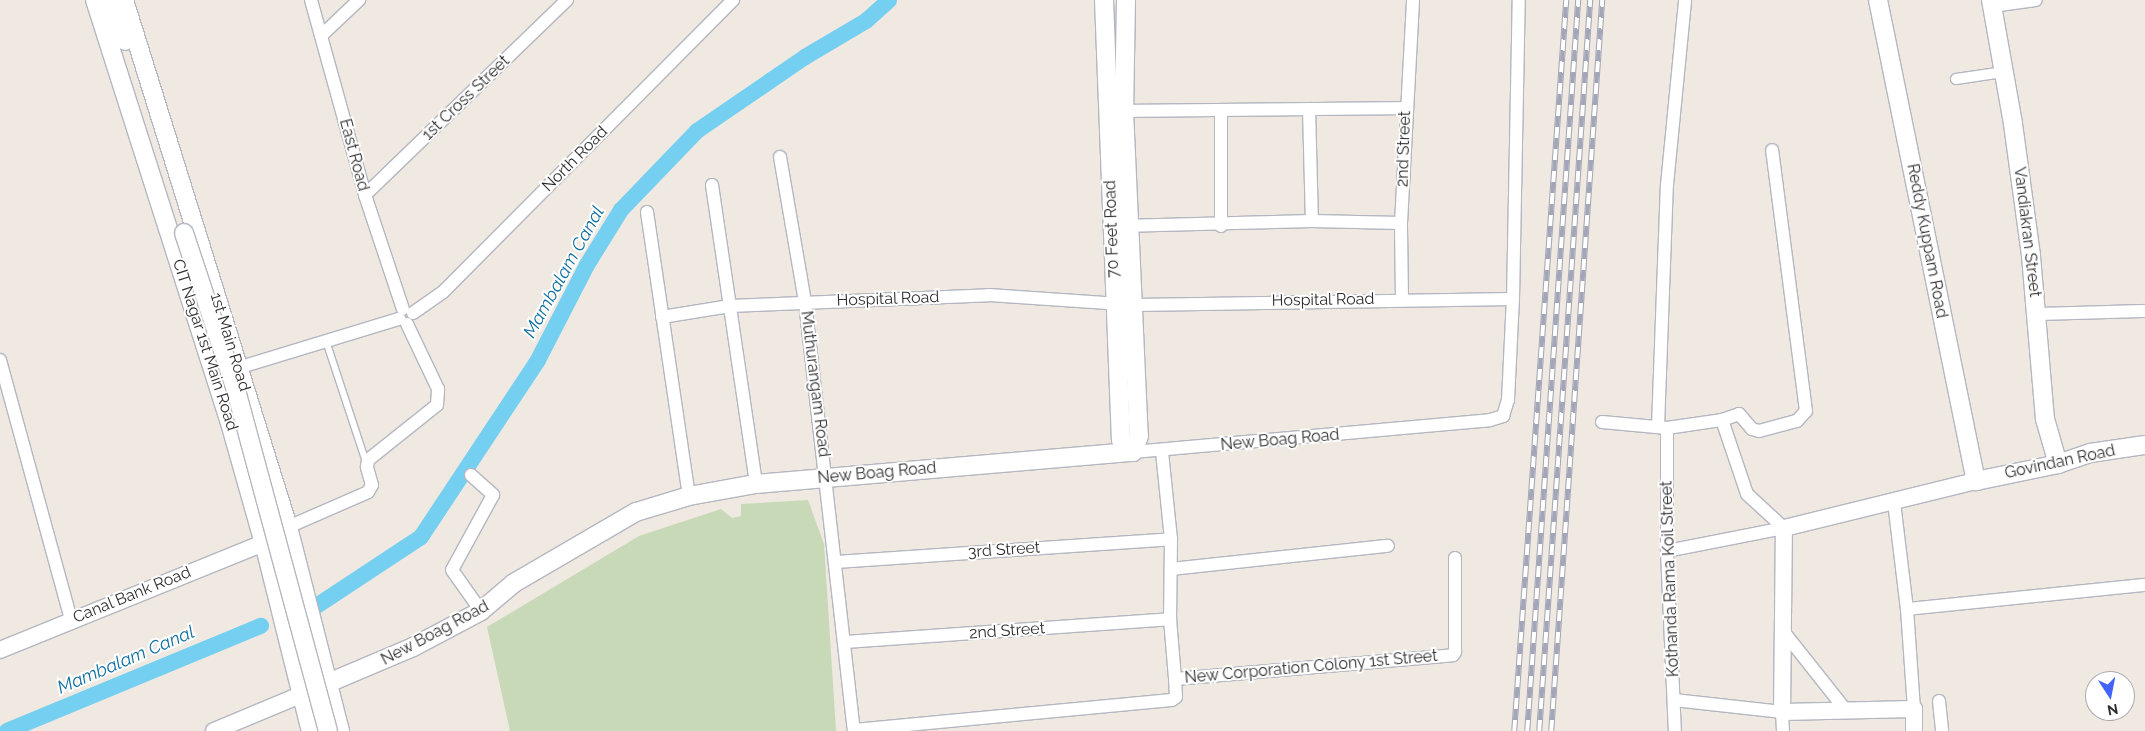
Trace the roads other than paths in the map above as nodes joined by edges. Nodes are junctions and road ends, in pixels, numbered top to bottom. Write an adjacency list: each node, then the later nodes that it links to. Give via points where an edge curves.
1 (95, 0): 46 (main road, CIT Nagar 1st Main Road)
2 (110, 0): 89 (main road, bridge, via 236,390)
3 (124, 0): 45 (main road, 1st Main Road)
4 (311, 0): 16 (street, East Road)
5 (358, 0): 16 (street)
6 (567, 0): 26 (street, 1st Cross Street)
7 (732, 0): 41 (street, North Road, via 443,292)
8 (1104, 0): 32 (main road, 70 Feet Road)
9 (1126, 0): 21 (main road)
10 (1413, 0): 19 (street, 2nd Street)
11 (1519, 0): 34 (street)
12 (1685, 0): 49 (street, Kothanda Rama Koil Street, via 1666,185)
13 (1878, 0): 57 (main road, Reddy Kuppam Road)
14 (2036, 0): 15 (street)
15 (1991, 3): 17 (main road, Vandiakran Street)
16 (323, 34): 26 (street, East Road)
17 (2004, 72): 18 (street); 40 (main road, Vandiakran Street)
18 (1956, 78)
19 (1406, 108): 20 (street); 29 (street, 2nd Street)
20 (1309, 109): 22 (street); 28 (street)
21 (1124, 111): 22 (street); 30 (main road)
22 (1221, 112): 31 (street)
23 (1772, 150): 47 (street, via 1806,411 1801,419 1759,431 1752,429 1739,414)
24 (780, 157): 35 (street, Muthurangam Road)
25 (712, 185): 38 (street)
26 (365, 196): 41 (street, East Road)
27 (647, 212): 42 (street)
28 (1312, 221): 29 (street); 31 (street)
29 (1401, 223): 33 (street, 2nd Street)
30 (1130, 226): 31 (street); 32 (street); 37 (main road)
31 (1221, 226)
32 (1110, 227): 36 (main road, 70 Feet Road)
33 (1402, 298): 34 (street, Hospital Road); 37 (street, Hospital Road)
34 (1513, 299): 52 (street, New Boag Road, via 1508,400 1502,416 1490,420)
35 (805, 302): 36 (street, Hospital Road, via 988,295); 38 (street, Hospital Road); 56 (street, Muthurangam Road)
36 (1115, 302): 37 (street, Hospital Road); 51 (main road, 70 Feet Road, via 1121,440)
37 (1134, 304): 51 (main road, via 1139,436)
38 (730, 306): 42 (street, Hospital Road); 58 (street)
39 (2145, 311): 40 (street)
40 (2037, 314): 54 (main road, Vandiakran Street, via 2045,419)
41 (405, 316): 43 (street, North Road); 53 (street, East Road, via 440,400 433,411)
42 (662, 317): 59 (street)
43 (326, 341): 45 (street, North Road); 53 (lane)
44 (0, 360): 73 (street)
45 (238, 368): 46 (street, North Road); 61 (main road, 1st Main Road)
46 (215, 375): 64 (main road, CIT Nagar 1st Main Road)
47 (1722, 420): 49 (street); 62 (street, via 1747,494)
48 (1602, 422): 49 (street)
49 (1662, 427): 66 (street, Kothanda Rama Koil Street)
50 (2145, 446): 54 (main road, Govindan Road, via 2090,453)
51 (1133, 452): 52 (street, New Boag Road); 56 (main road, New Boag Road)
52 (1162, 452): 63 (street)
53 (366, 464): 61 (street, via 372,485 368,492)
54 (2058, 464): 57 (main road, Govindan Road)
55 (471, 475): 72 (street, via 491,492 492,499 452,570)
56 (827, 477): 58 (main road, New Boag Road); 68 (street, Muthurangam Road)
57 (1976, 482): 60 (street)
58 (756, 484): 59 (main road, New Boag Road)
59 (689, 496): 72 (main road, New Boag Road, via 636,512 514,583)
60 (1894, 502): 62 (street); 71 (street)
61 (288, 527): 79 (main road, 1st Main Road)
62 (1784, 528): 66 (street); 75 (street)
63 (1171, 539): 68 (street, 3rd Street); 69 (street)
64 (264, 543): 73 (street, Canal Bank Road); 80 (main road, CIT Nagar 1st Main Road)
65 (1388, 546): 69 (street)
66 (1667, 551): 81 (street, Kothanda Rama Koil Street)
67 (1455, 558): 78 (street, New Corporation Colony 1st Street, via 1455,652 1452,655)
68 (836, 562): 76 (street, Muthurangam Road)
69 (1171, 569): 74 (street)
70 (2145, 585): 71 (street)
71 (1908, 609): 84 (street)
72 (481, 610): 79 (main road, New Boag Road)
73 (71, 619): 77 (street, Canal Bank Road)
74 (1170, 619): 76 (street, 2nd Street); 78 (street)
75 (1784, 631): 83 (street); 85 (street)
76 (844, 642): 86 (street, Muthurangam Road)
77 (0, 650)
78 (1175, 679): 86 (street, New Corporation Colony 1st Street, via 1176,697 1172,700)
79 (328, 686): 80 (main road, New Boag Road); 90 (main road, 1st Main Road)
80 (300, 695): 87 (street); 88 (main road, CIT Nagar 1st Main Road)
81 (1674, 700): 85 (street); 91 (street, Kothanda Rama Koil Street)
82 (1940, 701): 94 (street)
83 (1844, 708): 84 (street); 85 (street)
84 (1914, 709): 93 (street)
85 (1782, 712): 92 (street)
86 (854, 730)
87 (214, 731)
88 (311, 731)
89 (328, 731)
90 (340, 731)
91 (1675, 731)
92 (1783, 731)
93 (1914, 731)
94 (1942, 731)

